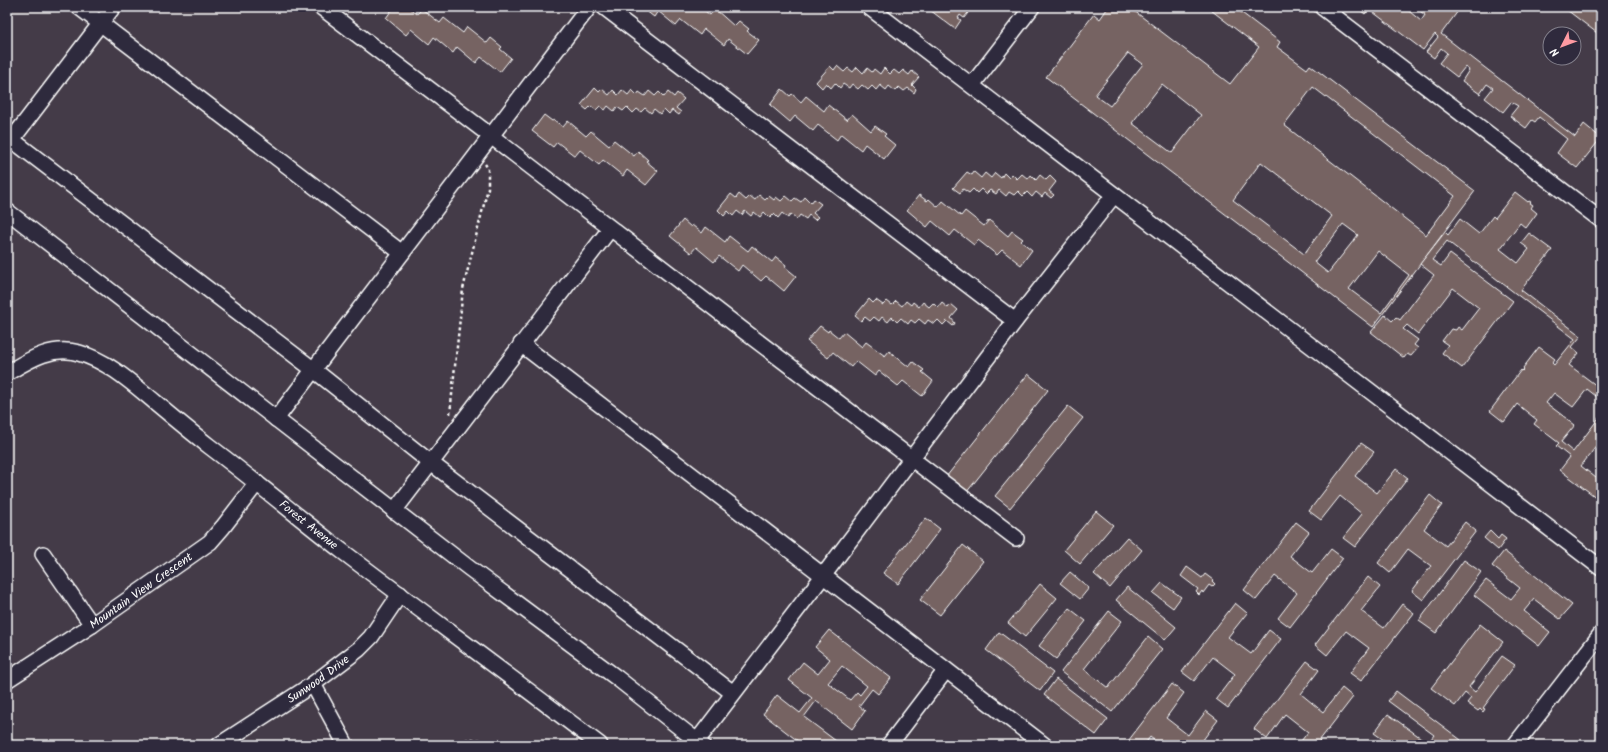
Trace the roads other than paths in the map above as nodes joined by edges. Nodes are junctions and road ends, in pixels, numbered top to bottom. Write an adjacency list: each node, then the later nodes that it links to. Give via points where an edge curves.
1 (79, 7): 9 (street)
2 (113, 7): 9 (street)
3 (321, 7): 11 (street)
4 (589, 7): 11 (street)
5 (604, 7): 18 (street)
6 (869, 7): 10 (street)
7 (1032, 7): 10 (street)
8 (1322, 7): 15 (street)
9 (100, 24): 12 (street); 17 (street)
10 (972, 85): 13 (street)
11 (491, 136): 16 (street); 17 (street)
12 (8, 141): 20 (street)
13 (1114, 195): 18 (street); 29 (street)
14 (7, 211): 22 (street)
15 (1601, 220)
16 (610, 229): 19 (street); 23 (street)
17 (402, 253): 20 (street)
18 (1015, 321): 23 (street)
19 (521, 344): 24 (street); 30 (street)
20 (314, 370): 22 (street); 24 (street)
21 (7, 373): 25 (street, Forest Avenue, via 48,352 68,351 94,358 137,388)
22 (276, 419): 26 (street)
23 (912, 460): 27 (street); 30 (street)
24 (431, 463): 26 (street); 37 (street)
25 (257, 483): 31 (street, Forest Avenue); 32 (street, Mountain View Crescent, via 210,542)
26 (394, 511): 38 (street)
27 (1016, 538)
28 (43, 554): 32 (street)
29 (1601, 568)
30 (823, 576): 34 (street); 37 (street)
31 (400, 594): 36 (street, Sunwood Drive, via 371,637); 41 (street, Forest Avenue)
32 (92, 625): 35 (street, Mountain View Crescent)
33 (1601, 634): 44 (street)
34 (946, 670): 42 (street); 43 (street)
35 (7, 680)
36 (313, 684): 39 (street, Sunwood Drive); 40 (street)
37 (734, 694): 38 (street)
38 (700, 743)
39 (219, 745)
40 (346, 745)
41 (600, 745)
42 (889, 745)
43 (1044, 745)
44 (1515, 745)

